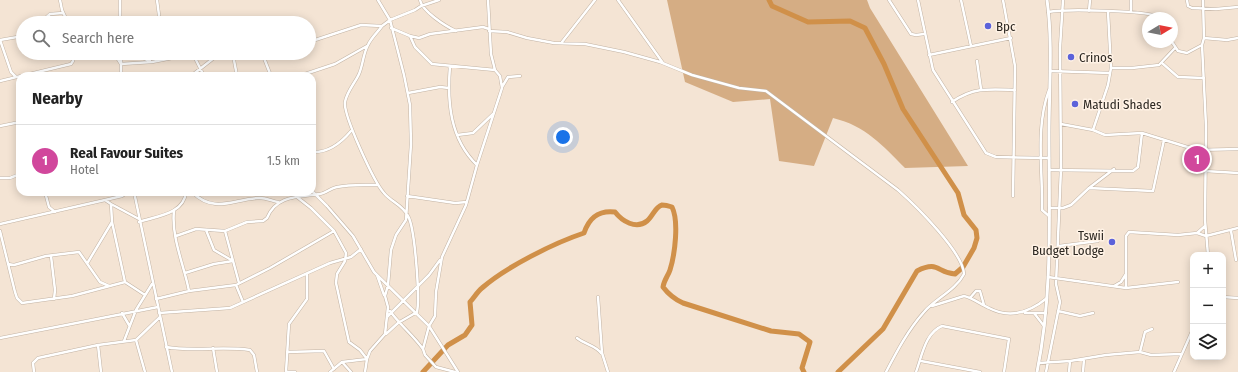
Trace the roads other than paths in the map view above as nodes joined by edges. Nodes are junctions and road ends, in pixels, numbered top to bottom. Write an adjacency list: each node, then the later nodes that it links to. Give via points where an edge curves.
1 (60, 0): 28 (street)
2 (120, 0): 33 (street)
3 (157, 0): 30 (street)
4 (378, 0): 34 (street)
5 (420, 0): 20 (street)
6 (439, 0): 20 (street)
7 (488, 0): 37 (street)
8 (595, 0): 47 (street)
9 (618, 0): 66 (street)
10 (889, 0): 39 (street, via 910,34)
11 (918, 0): 39 (street)
12 (961, 0): 50 (street)
13 (1003, 0): 42 (street)
14 (1047, 0): 25 (street)
15 (1063, 0): 23 (street)
16 (1090, 0): 24 (street)
17 (1131, 0): 27 (street)
18 (1187, 0): 22 (street, via 1188,6)
19 (1203, 0): 22 (street)
20 (421, 6): 34 (street); 38 (street, via 424,11)
21 (1238, 7): 22 (street)
22 (1203, 8): 43 (street)
23 (1062, 10): 24 (street); 25 (street); 72 (street)
24 (1089, 11): 26 (street)
25 (1048, 12): 71 (street)
26 (1108, 12): 27 (street); 68 (street)
27 (1131, 12): 29 (street)
28 (64, 13): 31 (street); 32 (street)
29 (1142, 13)
30 (159, 15)
31 (48, 16)
32 (65, 16)
33 (120, 16)
34 (390, 20): 35 (street); 36 (street)
35 (382, 26): 46 (street, via 361,25); 49 (street)
36 (391, 27): 40 (street); 92 (street)
37 (489, 30): 38 (street, via 483,27); 47 (street); 70 (street)
38 (456, 31): 40 (street, via 419,38)
39 (924, 34): 52 (street)
40 (410, 36): 67 (street, via 415,47 429,63)
41 (16, 37): 45 (street)
42 (1011, 38): 50 (street); 90 (street)
43 (1204, 38): 44 (street); 48 (street)
44 (1238, 38)
45 (0, 40): 83 (street, via 11,72)
46 (316, 40)
47 (562, 43): 66 (street, via 585,44 624,52)
48 (1202, 45): 51 (street, via 1187,53); 85 (street)
49 (367, 46): 79 (street, via 335,64); 99 (street, via 361,71 346,100)
50 (971, 46): 52 (street)
51 (1175, 48): 64 (street)
52 (929, 55): 93 (street, via 933,70)
53 (73, 60): 73 (street, via 71,64)
54 (118, 60): 65 (street)
55 (121, 60): 65 (street)
56 (147, 60): 63 (street)
57 (162, 60): 63 (street)
58 (195, 60): 69 (street)
59 (212, 60): 69 (street)
60 (234, 60): 77 (street)
61 (265, 60): 78 (street)
62 (977, 61): 89 (street)
63 (152, 62): 65 (street)
64 (1162, 63): 68 (street, via 1132,68); 85 (street, via 1178,77)
65 (121, 64): 74 (street)
66 (664, 64): 195 (street, via 726,85 770,93 905,196 956,253 964,270 961,279)
67 (450, 66): 70 (street); 87 (street)
68 (1111, 68): 80 (street)
69 (199, 69): 75 (street); 76 (street)
70 (495, 70): 81 (street)
71 (1050, 71): 72 (street); 91 (street)
72 (1061, 71): 80 (street); 96 (street)
73 (37, 72)
74 (121, 72)
75 (196, 72)
76 (201, 72)
77 (236, 72)
78 (269, 72)
79 (311, 72)
80 (1110, 72): 98 (street)
81 (500, 76): 84 (street); 88 (street)
82 (520, 76): 84 (street)
83 (16, 77): 86 (street)
84 (508, 77): 88 (street)
85 (1204, 78): 104 (street)
86 (0, 81)
87 (449, 88): 92 (street, via 440,87); 101 (street, via 452,124)
88 (502, 88): 94 (street)
89 (981, 89): 90 (street); 93 (street, via 966,93)
90 (1015, 90): 106 (street)
91 (1049, 90): 107 (street, via 1042,112); 108 (street)
92 (408, 93): 126 (street, via 411,144)
93 (952, 102): 106 (street, via 986,153 992,156)
94 (494, 114): 101 (street, via 473,133); 109 (street)
95 (16, 123): 97 (street)
96 (1061, 124): 98 (street); 110 (street)
97 (0, 126)
98 (1093, 130): 100 (street, via 1105,135)
99 (351, 131): 105 (street, via 330,149); 117 (street)
100 (1142, 133): 102 (street); 111 (street, via 1138,168)
101 (457, 135): 109 (street, via 462,149)
102 (1164, 140): 104 (street); 118 (street, via 1153,191)
103 (1238, 149): 104 (street)
104 (1205, 151): 113 (street)
105 (316, 152)
106 (1013, 157): 107 (street); 127 (street)
107 (1041, 158): 108 (street); 139 (street, via 1042,210)
108 (1049, 158): 112 (street)
109 (477, 165): 131 (street)
110 (1061, 169): 111 (street); 112 (street); 133 (street)
111 (1115, 169): 118 (street)
112 (1049, 170): 134 (street)
113 (1205, 171): 114 (street); 144 (street)
114 (1238, 173)
115 (16, 176): 116 (street)
116 (0, 178)
117 (378, 185): 119 (street, via 344,186); 136 (street)
118 (1089, 188): 133 (street, via 1072,205)
119 (316, 194): 156 (street, via 353,236)
120 (46, 196): 137 (street, via 48,206)
121 (122, 196): 129 (street)
122 (135, 196): 141 (street)
123 (185, 196): 135 (street, via 183,203)
124 (197, 196): 130 (street, via 219,205 260,198)
125 (303, 196): 128 (street)
126 (407, 196): 131 (street, via 455,204); 136 (street)
127 (1013, 196)
128 (296, 197): 130 (street); 149 (street)
129 (105, 200): 132 (street); 137 (street)
130 (278, 202): 148 (street, via 266,219 247,222)
131 (467, 202): 159 (street)
132 (111, 204): 141 (street); 142 (street)
133 (1058, 207): 134 (street); 155 (street)
134 (1048, 208): 139 (street)
135 (174, 211): 138 (street); 140 (street)
136 (406, 211): 175 (street, via 406,220 396,234 391,250); 177 (street, via 414,239)
137 (55, 213): 143 (street)
138 (168, 213): 140 (street); 141 (street)
139 (1049, 216): 169 (street)
140 (173, 219): 152 (street)
141 (139, 221): 173 (street)
142 (112, 222): 163 (street); 171 (street)
143 (0, 224)
144 (1205, 226): 151 (street); 153 (street)
145 (1238, 228): 150 (street)
146 (206, 230): 148 (street); 152 (street, via 196,229); 162 (street, via 214,250)
147 (0, 231): 164 (street)
148 (225, 231): 162 (street)
149 (334, 231): 160 (street); 174 (street)
150 (1231, 231): 153 (street); 161 (street)
151 (1197, 233): 153 (street); 166 (street, via 1178,235 1129,232 1126,236)
152 (176, 236): 165 (street)
153 (1206, 236): 157 (street)
154 (1098, 241): 155 (street)
155 (1059, 246): 170 (street)
156 (361, 249): 160 (street); 168 (street)
157 (1208, 252)
158 (51, 256): 163 (street, via 79,252); 164 (street, via 22,264); 188 (street)
159 (442, 257): 177 (street); 210 (street, via 435,316)
160 (346, 258): 167 (street); 227 (street, via 336,278 348,342)
161 (1236, 260)
162 (233, 261): 165 (street); 174 (street)
163 (88, 262): 176 (street, via 100,282)
164 (8, 264): 188 (street, via 14,292 20,301 26,303)
165 (185, 273): 180 (street)
166 (1126, 274): 178 (street, via 1121,282); 179 (street)
167 (307, 275): 191 (street); 223 (street, via 308,297 290,320)
168 (377, 275): 175 (street); 182 (street)
169 (1048, 277): 170 (street); 186 (street)
170 (1057, 278): 178 (street); 200 (street, via 1060,300)
171 (125, 282): 176 (street); 181 (street)
172 (1178, 282): 179 (street)
173 (153, 283): 181 (street); 189 (street)
174 (237, 284): 180 (street); 191 (street)
175 (388, 285): 182 (street); 190 (street)
176 (110, 286): 188 (street)
177 (417, 287): 190 (street); 198 (street)
178 (1112, 287): 179 (street)
179 (1126, 288)
180 (189, 291): 189 (street)
181 (145, 295): 196 (street)
182 (384, 296): 194 (street)
183 (598, 297): 225 (street)
184 (1226, 297): 187 (street)
185 (970, 298): 192 (street); 192 (street, via 976,291 980,291); 195 (street, via 962,296)
186 (1047, 298): 203 (street); 204 (street)
187 (1238, 298)
188 (54, 299)
189 (156, 299): 193 (street)
190 (404, 299): 197 (street); 198 (street)
191 (243, 302): 202 (street, via 227,309)
192 (984, 305): 203 (street, via 1002,313)
193 (158, 307): 196 (street); 202 (street)
194 (388, 307): 197 (street); 207 (street)
195 (930, 307): 250 (street, via 913,324)
196 (136, 310): 201 (street); 209 (street)
197 (391, 312): 207 (street); 208 (street)
198 (417, 312): 208 (street); 210 (street)
199 (1033, 312): 203 (street); 204 (street); 211 (street)
200 (1058, 312): 205 (street, via 1080,316); 232 (street)
201 (122, 313): 209 (street); 215 (street)
202 (159, 313): 206 (street)
203 (1022, 313)
204 (1046, 313): 211 (street)
205 (1093, 313)
206 (160, 317): 217 (street); 220 (street)
207 (387, 318): 213 (street)
208 (398, 323): 213 (street); 222 (street)
209 (130, 326): 218 (street)
210 (429, 326): 222 (street); 248 (street)
211 (1044, 327): 233 (street)
212 (1152, 329): 224 (street, via 1145,332)
213 (385, 334): 227 (street, via 374,345)
214 (1190, 335): 226 (street)
215 (0, 338)
216 (577, 338): 225 (street)
217 (136, 340): 218 (street); 238 (street)
218 (124, 341): 219 (street)
219 (98, 345): 236 (street, via 38,358 33,363); 237 (street)
220 (166, 347): 221 (street); 239 (street)
221 (213, 348): 240 (street); 241 (street, via 250,350 254,355)
222 (423, 349): 247 (street, via 436,367)
223 (287, 352): 234 (street, via 324,351); 242 (street)
224 (1140, 352): 226 (street, via 1151,355); 228 (street)
225 (602, 353): 249 (street)
226 (1182, 354): 258 (street)
227 (367, 358): 231 (street); 246 (street)
228 (1084, 359): 230 (street); 257 (street)
229 (921, 361): 235 (street); 251 (street); 253 (street, via 932,332 942,326 950,326 1009,339)
230 (1070, 361): 232 (street); 256 (street)
231 (342, 362): 234 (street); 245 (street)
232 (1047, 362): 233 (street); 255 (street)
233 (1039, 363): 254 (street)
234 (334, 368): 244 (street)
235 (973, 371): 252 (street)
236 (34, 372)
237 (101, 372)
238 (145, 372)
239 (172, 372)
240 (217, 372)
241 (257, 372)
242 (286, 372): 243 (street)
243 (295, 372)
244 (330, 372)
245 (351, 372)
246 (365, 372)
247 (455, 372)
248 (458, 372)
249 (608, 372)
250 (886, 372)
251 (916, 372)
252 (980, 372)
253 (1004, 372)
254 (1037, 372)
255 (1046, 372)
256 (1069, 372)
257 (1083, 372)
258 (1174, 372)

